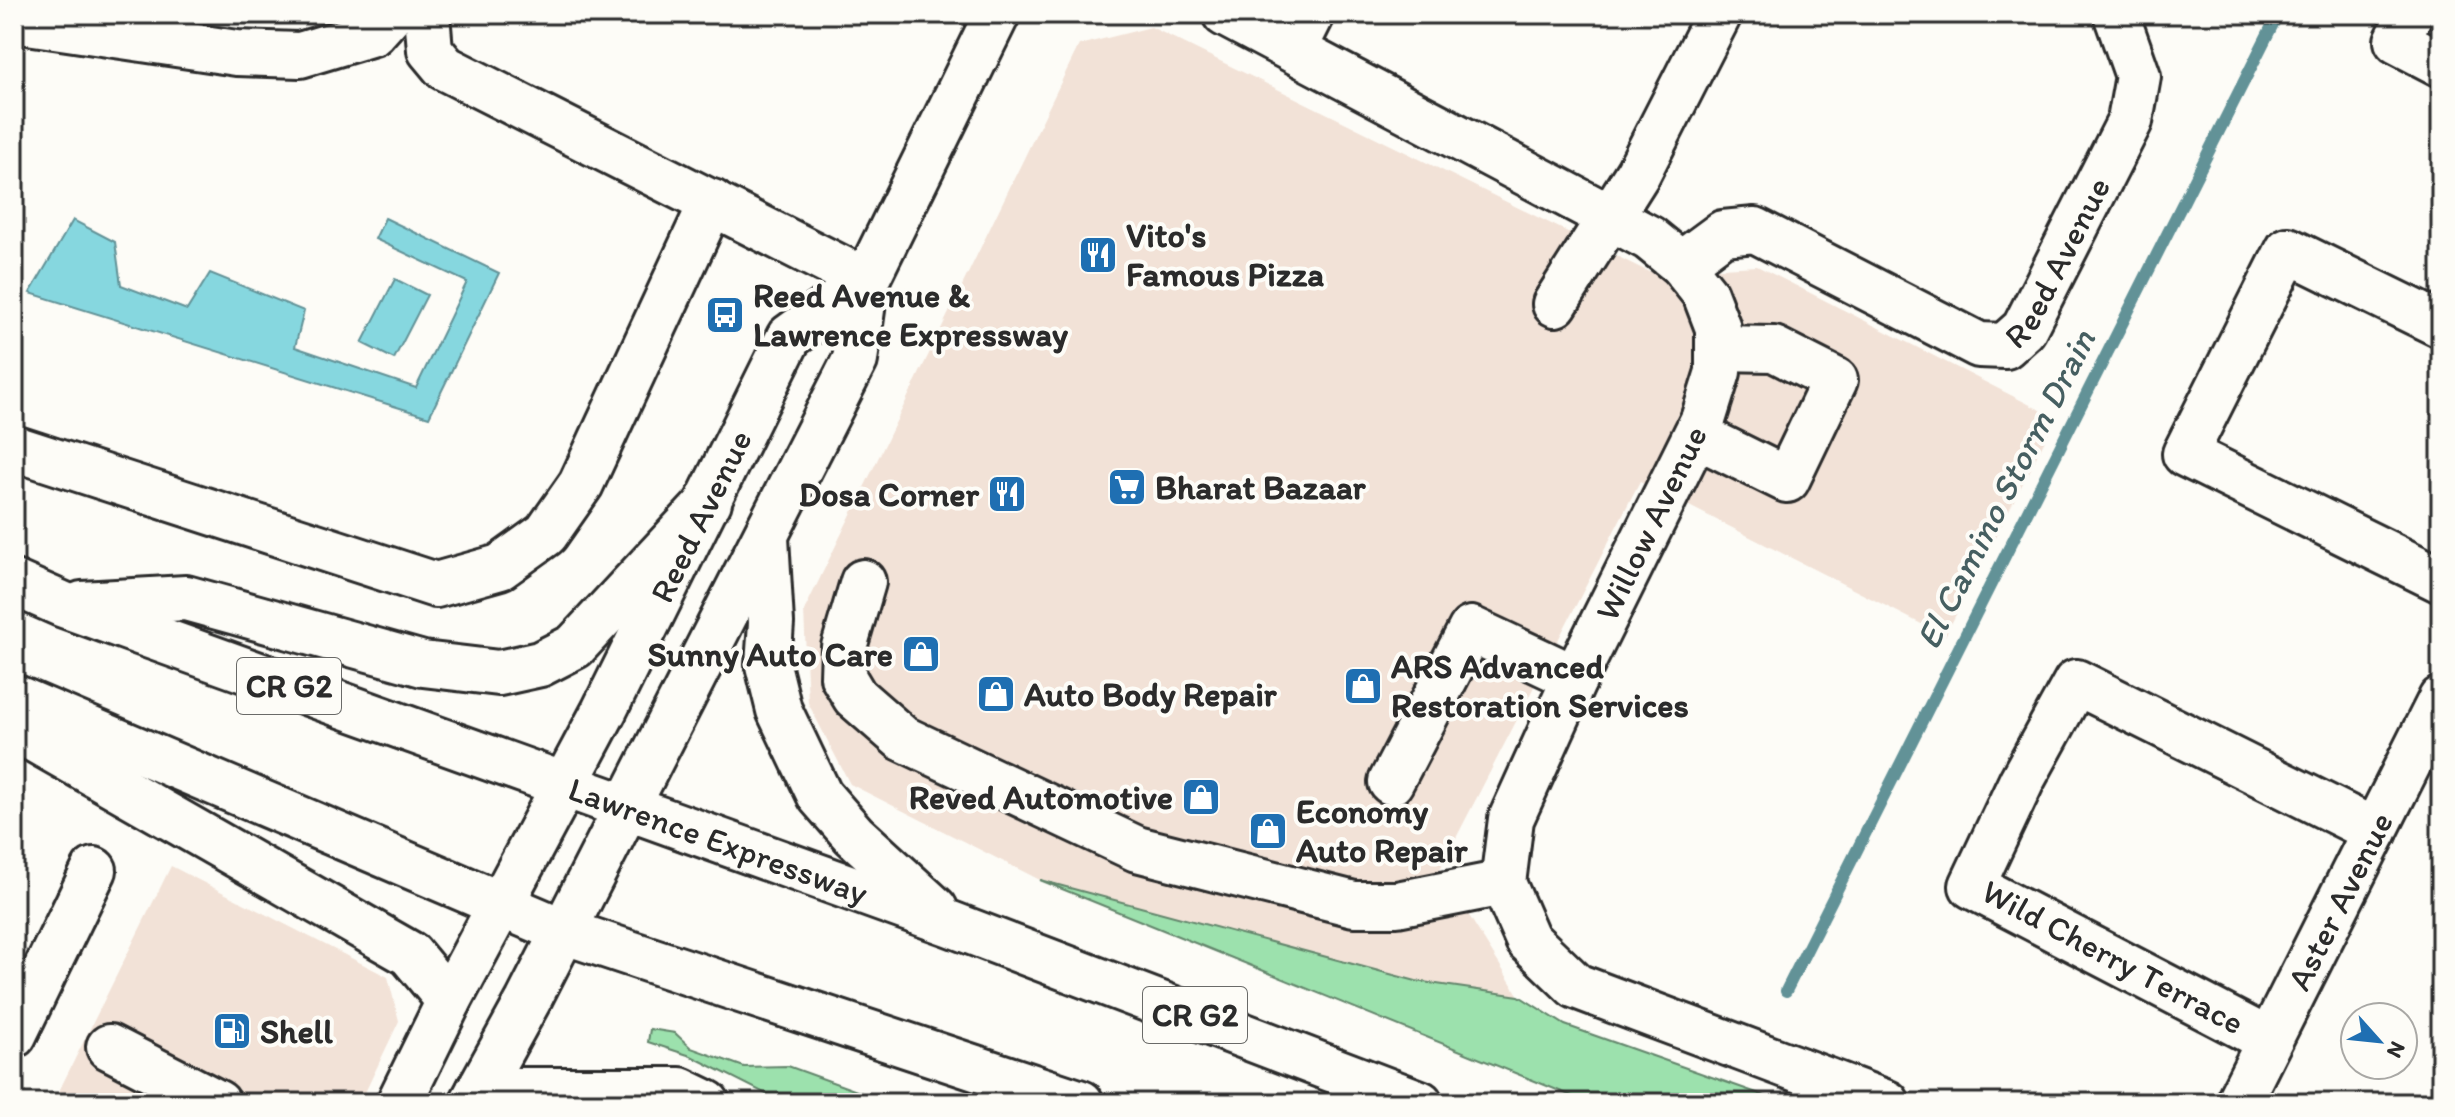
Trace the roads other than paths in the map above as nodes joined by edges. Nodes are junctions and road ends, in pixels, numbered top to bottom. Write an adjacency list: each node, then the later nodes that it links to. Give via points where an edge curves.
1 (390, 14): 8 (main road, via 373,33 300,55 237,53)
2 (427, 14): 11 (main road, via 430,50 445,68)
3 (997, 14): 14 (main road, Reed Avenue)
4 (1225, 14): 9 (main road, Willow Avenue)
5 (1719, 14): 12 (main road, via 1638,173)
6 (2116, 14): 13 (main road, Reed Avenue, via 2138,76 2130,121 2024,329 2005,346 1979,345 1755,230 1723,233)
7 (2410, 14): 10 (main road, via 2397,41)
8 (14, 20)
9 (1303, 32): 12 (main road, Willow Avenue)
10 (2441, 64)
11 (712, 202): 14 (main road); 19 (main road, via 581,484 546,534 500,567 436,585)
12 (1610, 216): 13 (main road, Willow Avenue); 15 (main road)
13 (1681, 264): 17 (main road, Willow Avenue, via 1705,294 1718,328)
14 (866, 281): 20 (main road, Reed Avenue, via 789,337); 21 (main road, Reed Avenue, via 855,360)
15 (1555, 304)
16 (2441, 325): 22 (main road, via 2288,250 2185,454)
17 (1718, 348): 18 (main road, Willow Avenue, via 1718,372); 18 (main road, via 1774,349 1835,380 1787,480)
18 (1696, 435): 26 (main road, Willow Avenue)
19 (14, 448)
20 (709, 502): 25 (main road, via 575,646 540,664 499,673 423,664 186,598); 31 (main road, Reed Avenue)
21 (766, 538): 32 (main road, Reed Avenue); 37 (main road, via 768,665 779,710 814,785 854,835)
22 (2441, 580)
23 (863, 582): 35 (main road, via 843,662 843,677 855,697 902,738 1137,849 1354,904 1397,904)
24 (14, 583): 25 (main road, Lawrence Expressway / CR G2)
25 (64, 605): 31 (main road, Lawrence Expressway / CR G2)
26 (1575, 678): 30 (main road, via 1471,629); 35 (main road, Willow Avenue, via 1511,819)
27 (14, 697): 36 (main road)
28 (2441, 699): 33 (main road, Aster Avenue)
29 (14, 728): 39 (main road, via 410,954)
30 (1391, 782)
31 (565, 784): 32 (main road, Lawrence Expressway / CR G2); 36 (main road, Reed Avenue)
32 (625, 805): 37 (main road, Lawrence Expressway / CR G2); 38 (main road, Reed Avenue)
33 (2375, 831): 41 (main road, Aster Avenue); 41 (main road, Wild Cherry Terrace, via 2076,682 2022,780 1972,886)
34 (94, 870): 40 (main road)
35 (1503, 883): 49 (main road, via 1528,940 1576,986)
36 (501, 905): 38 (main road); 39 (main road, Reed Avenue)
37 (951, 924): 48 (main road, Lawrence Expressway / CR G2)
38 (563, 931): 43 (main road, Reed Avenue); 47 (main road)
39 (449, 1001): 45 (main road, Reed Avenue)
40 (14, 1035)
41 (2268, 1040): 50 (main road, Aster Avenue)
42 (109, 1047): 44 (main road)
43 (476, 1096): 46 (main road, via 680,1090)
44 (218, 1103)
45 (399, 1103)
46 (707, 1103)
47 (1081, 1103)
48 (1420, 1103)
49 (1887, 1103)
50 (2238, 1103)

